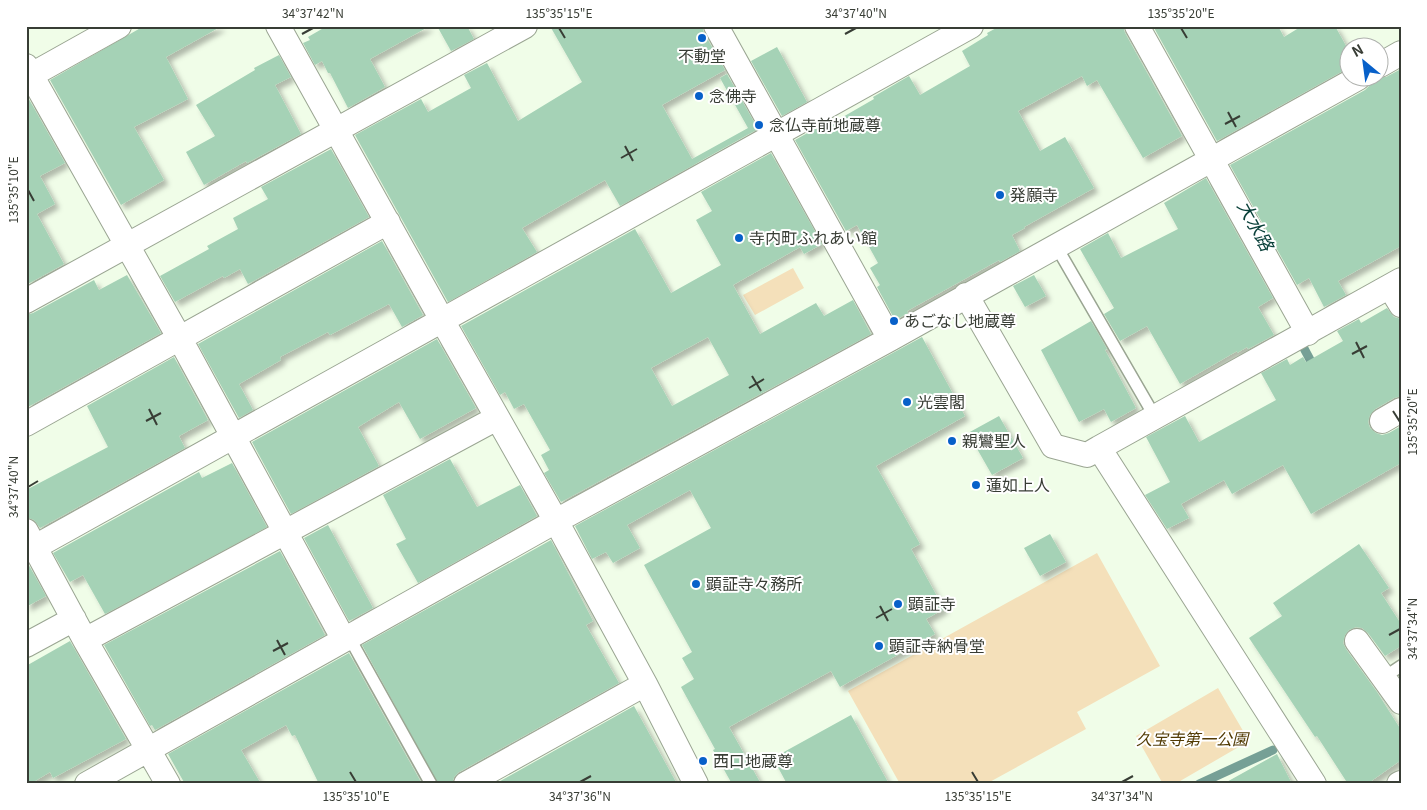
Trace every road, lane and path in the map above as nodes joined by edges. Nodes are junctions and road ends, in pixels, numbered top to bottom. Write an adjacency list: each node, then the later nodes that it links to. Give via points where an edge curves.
1 (119, 26): 9 (street)
2 (278, 26): 11 (street)
3 (525, 26): 11 (street)
4 (716, 26): 12 (street)
5 (970, 26): 12 (street)
6 (1137, 26): 13 (street)
7 (1401, 53): 8 (street)
8 (1390, 59)
9 (28, 73): 15 (street)
10 (1340, 88): 13 (street)
11 (337, 132): 14 (street); 15 (street)
12 (776, 135): 20 (street); 22 (street)
13 (1212, 160): 16 (street); 21 (street)
14 (388, 222): 20 (street); 23 (street)
15 (128, 246): 19 (street); 23 (street)
16 (1056, 246): 18 (street); 24 (lane)
17 (1397, 291): 21 (street)
18 (966, 295): 22 (street); 28 (street, via 1053,446 1087,455)
19 (26, 302)
20 (442, 320): 25 (street); 27 (street)
21 (1308, 333): 24 (street)
22 (890, 339): 29 (street)
23 (180, 340): 26 (street); 27 (street)
24 (1155, 417): 28 (street)
25 (497, 418): 29 (street); 30 (street)
26 (26, 424)
27 (232, 436): 30 (street); 31 (street)
28 (1099, 448): 46 (street)
29 (556, 521): 33 (street); 38 (street)
30 (284, 532): 33 (street); 34 (street)
31 (31, 539): 32 (street)
32 (74, 619): 34 (street); 36 (street)
33 (346, 638): 40 (street); 43 (lane)
34 (86, 640): 40 (street)
35 (1357, 641): 37 (street)
36 (26, 646)
37 (1392, 672): 39 (street)
38 (645, 684): 44 (street); 45 (street)
39 (1401, 702)
40 (148, 749): 41 (street); 42 (street)
41 (87, 784)
42 (168, 784)
43 (431, 784)
44 (466, 784)
45 (696, 784)
46 (1314, 784)

